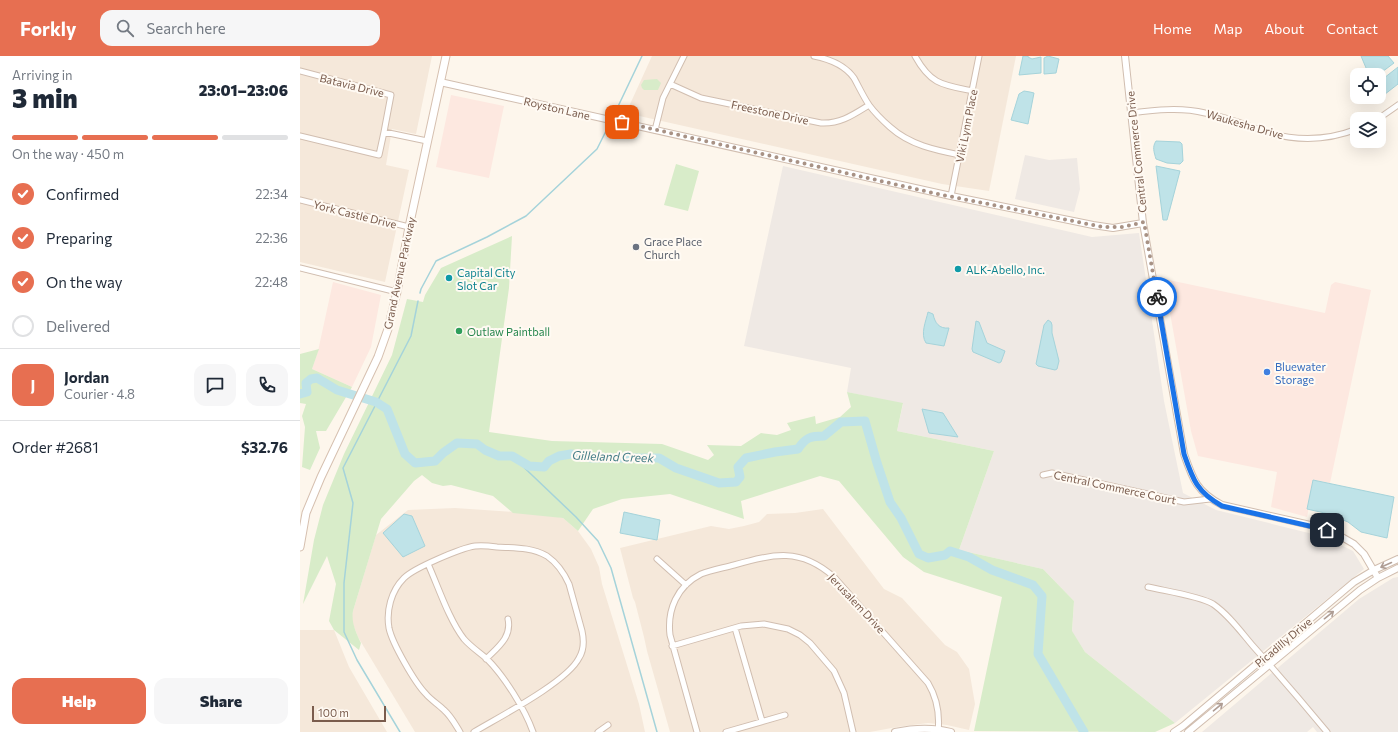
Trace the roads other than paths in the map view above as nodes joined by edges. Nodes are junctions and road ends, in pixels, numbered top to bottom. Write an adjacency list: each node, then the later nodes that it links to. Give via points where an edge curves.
1 (446, 56): 8 (main road, Grand Avenue Parkway)
2 (684, 56): 9 (street)
3 (814, 56): 11 (street, via 841,66 853,76)
4 (915, 56): 10 (street, via 922,69 937,83)
5 (979, 56): 10 (street, Viki Lynn Place)
6 (1125, 56): 14 (street, Central Commerce Drive)
7 (300, 71): 17 (street, Batavia Drive, via 391,95)
8 (440, 82): 15 (street, Royston Lane); 19 (main road, Grand Avenue Parkway)
9 (670, 84): 11 (street, Freestone Drive, via 701,98 829,124 844,120); 15 (street, via 663,98)
10 (973, 91): 20 (street, Viki Lynn Place)
11 (869, 105): 20 (street, via 902,136 931,149)
12 (1398, 105): 13 (street)
13 (1386, 113)
14 (1131, 114): 16 (street, Waukesha Drive, via 1170,110 1193,111 1292,137 1314,138); 23 (street, Central Commerce Drive)
15 (655, 130): 21 (street, Royston Lane)
16 (1350, 131)
17 (384, 132): 18 (street, via 379,155); 19 (street)
18 (300, 136)
19 (427, 141): 24 (main road, Grand Avenue Parkway)
20 (960, 155): 21 (street, Viki Lynn Place)
21 (951, 196): 23 (street, Royston Lane, via 1103,227 1123,227)
22 (300, 200): 24 (street, York Castle Drive)
23 (1144, 222): 28 (street, Central Commerce Drive, via 1184,454 1191,476 1201,492)
24 (409, 227): 26 (main road, Grand Avenue Parkway)
25 (300, 268): 26 (street)
26 (397, 292): 29 (main road, Grand Avenue Parkway, via 378,357 338,439 306,514)
27 (1043, 475): 28 (street, Central Commerce Court, via 1052,473 1184,502)
28 (1210, 499): 34 (street, Central Commerce Drive, via 1222,506 1319,527 1335,533 1354,544)
29 (300, 547)
30 (657, 559): 36 (street)
31 (1398, 559): 34 (street, Picadilly Drive, one-way to 34)
32 (428, 564): 42 (street, via 459,632 470,646); 44 (street, via 465,548 479,546 533,550 546,556 561,570 569,584 582,631 582,652 576,664 565,674); 49 (street, via 415,569 396,589 390,602 389,628 395,646 420,687 445,710)
33 (1398, 568): 35 (street, Picadilly Drive)
34 (1374, 570): 35 (street, Central Commerce Drive); 41 (street, Picadilly Drive, via 1354,582)
35 (1378, 578): 43 (street, Picadilly Drive, one-way to 35)
36 (686, 585): 40 (street, Jerusalem Drive, via 676,597 670,612); 48 (street, Jerusalem Drive, via 702,574 763,557 792,556 816,564 834,578 924,677 936,701)
37 (1148, 587): 41 (street, via 1201,599 1212,604 1232,621)
38 (508, 619): 42 (street, via 508,634)
39 (735, 628): 40 (street); 46 (street); 55 (street, via 764,624 777,626 800,635 810,643 834,671 844,693)
40 (672, 646): 53 (street, Jerusalem Drive)
41 (1264, 658): 43 (street); 58 (street, Picadilly Drive)
42 (486, 659): 44 (street, via 501,675)
43 (1269, 664): 59 (street, Picadilly Drive, one-way to 43); 60 (street)
44 (519, 705): 50 (street); 51 (street)
45 (785, 715): 46 (street)
46 (762, 721): 54 (street)
47 (608, 725): 52 (street)
48 (938, 730): 56 (street, via 921,728); 57 (street)
49 (460, 732)
50 (474, 732)
51 (532, 732)
52 (598, 732)
53 (697, 732)
54 (726, 732)
55 (853, 732)
56 (894, 732)
57 (951, 732)
58 (1174, 732)
59 (1188, 732)
60 (1326, 732)

